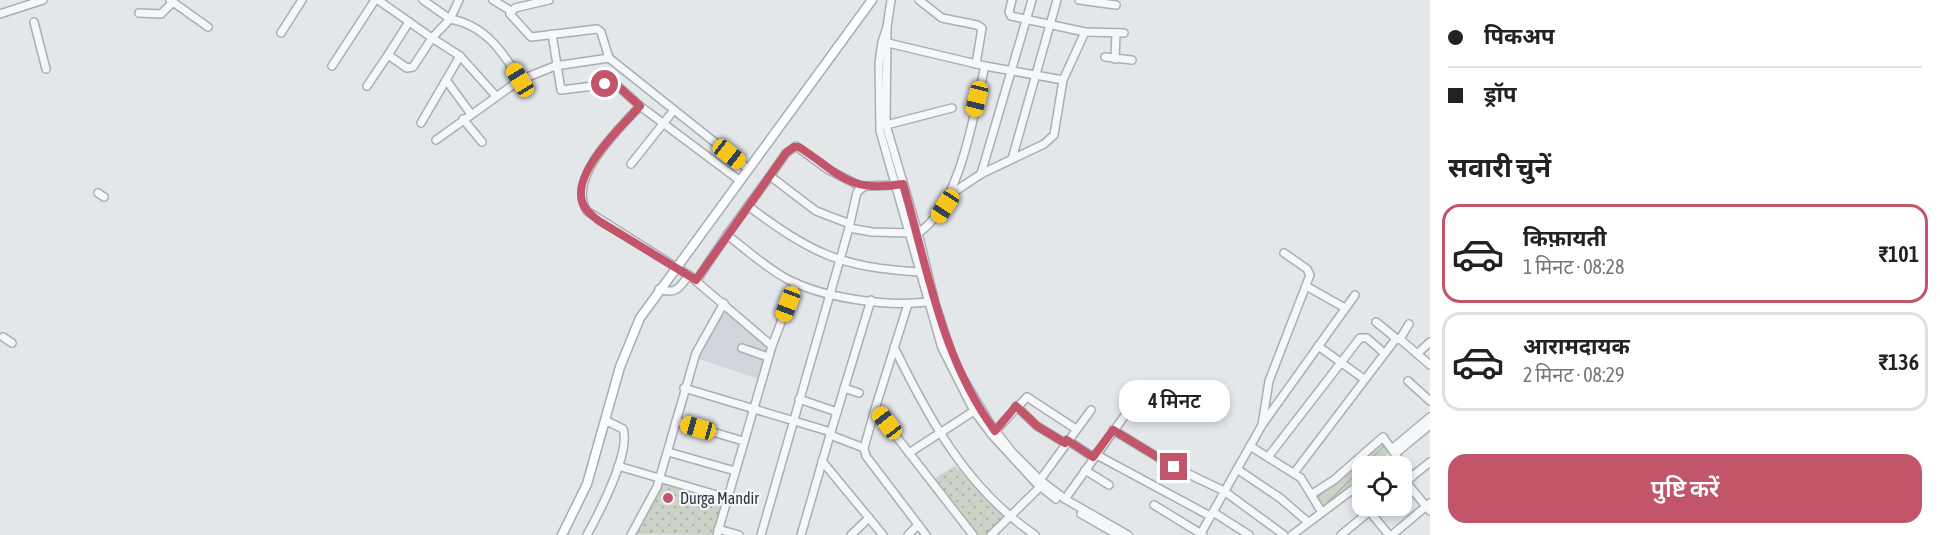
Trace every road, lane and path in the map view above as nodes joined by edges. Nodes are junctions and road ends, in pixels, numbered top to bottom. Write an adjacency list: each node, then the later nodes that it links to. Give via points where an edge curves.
1 (44, 0): 20 (street)
2 (302, 0): 29 (street)
3 (362, 0): 16 (street)
4 (423, 0): 21 (street)
5 (459, 0): 21 (street)
6 (493, 0): 18 (street)
7 (549, 0): 18 (street)
8 (872, 0): 65 (main road)
9 (919, 0): 41 (street, via 942,18 982,28)
10 (1012, 0): 22 (street, via 1010,14)
11 (1032, 0): 22 (street)
12 (1058, 0): 25 (street)
13 (1079, 0): 17 (street)
14 (171, 1): 19 (street, via 161,14); 26 (street)
15 (892, 1): 27 (street)
16 (375, 2): 24 (street); 42 (street)
17 (1116, 5)
18 (511, 11): 32 (street, via 528,36)
19 (139, 13)
20 (0, 14)
21 (450, 19): 33 (street); 49 (street, via 492,39)
22 (1026, 20): 25 (street); 46 (street)
23 (34, 22): 45 (street)
24 (409, 22): 33 (street); 35 (street)
25 (1050, 25): 28 (street); 47 (street)
26 (208, 27)
27 (887, 27): 34 (street); 69 (street, via 879,63 878,113)
28 (1084, 32): 30 (street); 50 (street)
29 (281, 33)
30 (1116, 33): 31 (street); 39 (street)
31 (1124, 33)
32 (552, 34): 38 (street, via 597,29); 43 (street)
33 (432, 38): 35 (street, via 411,69); 36 (street)
34 (888, 43): 41 (street); 59 (street)
35 (388, 55): 51 (street)
36 (460, 56): 48 (street); 52 (street)
37 (1105, 57): 39 (street)
38 (609, 58): 43 (street); 55 (street)
39 (1115, 59): 40 (street)
40 (1132, 60)
41 (976, 64): 44 (street)
42 (332, 66)
43 (555, 66): 49 (street); 53 (street, via 559,87 564,91 610,84)
44 (986, 66): 46 (street); 71 (street)
45 (46, 69)
46 (1010, 70): 47 (street); 66 (street)
47 (1036, 73): 50 (street); 63 (street)
48 (446, 80): 56 (street); 58 (street)
49 (520, 80): 52 (street)
50 (1063, 80): 63 (street, via 1054,135)
51 (367, 86)
52 (496, 96): 56 (street)
53 (640, 106): 60 (street); 78 (street, via 595,159 582,200 587,211 599,221)
54 (952, 108): 59 (street)
55 (674, 111): 60 (street); 65 (street)
56 (471, 114): 57 (street)
57 (463, 119): 61 (street); 62 (street)
58 (421, 123)
59 (886, 125): 69 (street)
60 (663, 126): 64 (street); 68 (street)
61 (436, 140)
62 (483, 142)
63 (1012, 159): 66 (street)
64 (631, 164)
65 (747, 168): 68 (main road)
66 (981, 174): 71 (street)
67 (770, 176): 70 (street, via 796,146 827,169); 72 (street); 73 (street, via 816,211)
68 (739, 180): 78 (main road)
69 (899, 184): 70 (street); 74 (street)
70 (862, 187): 73 (street, via 855,196)
71 (951, 194): 74 (street, via 938,216)
72 (748, 206): 75 (street); 77 (street, via 794,239)
73 (850, 226): 74 (street, via 872,232); 77 (street)
74 (915, 233): 79 (street); 129 (street, via 956,365)
75 (727, 235): 81 (street); 82 (street)
76 (1284, 253): 83 (street, via 1307,269 1310,275)
77 (839, 261): 79 (street, via 859,267); 85 (street)
78 (675, 267): 80 (street); 84 (main road)
79 (920, 272): 88 (street)
80 (689, 276): 81 (street); 84 (street, via 676,291)
81 (696, 280): 89 (street)
82 (796, 283): 85 (street); 98 (street)
83 (1306, 285): 91 (street); 125 (street, via 1269,381)
84 (659, 289): 122 (main road, via 630,339)
85 (830, 294): 87 (street); 112 (street)
86 (1355, 295): 91 (street)
87 (871, 300): 90 (street); 110 (street)
88 (927, 302): 90 (street); 118 (street, via 948,362)
89 (724, 303): 98 (street); 109 (street, via 696,353)
90 (908, 304): 100 (street)
91 (1345, 308): 99 (street)
92 (1376, 322): 95 (street)
93 (1409, 324): 95 (street)
94 (3, 337): 97 (street)
95 (1398, 339): 102 (street); 103 (street)
96 (1430, 342): 103 (street)
97 (12, 343)
98 (772, 346): 104 (street)
99 (1318, 346): 105 (street); 125 (street)
100 (894, 347): 116 (street); 131 (street)
101 (742, 348): 104 (street)
102 (1384, 353): 105 (street, via 1362,336); 107 (street)
103 (1418, 354): 106 (street)
104 (768, 357): 115 (street)
105 (1341, 363): 107 (street); 141 (street)
106 (1430, 365)
107 (1364, 380): 148 (street)
108 (1408, 381): 113 (street)
109 (684, 388): 115 (street); 124 (street)
110 (844, 388): 111 (street); 120 (street)
111 (859, 393)
112 (799, 399): 120 (street); 123 (street)
113 (1430, 401)
114 (1016, 406): 127 (street, via 1024,398 1031,398); 129 (street); 133 (street, via 1037,426)
115 (752, 408): 123 (street); 132 (street)
116 (875, 409): 135 (street); 138 (street)
117 (1091, 410): 127 (street)
118 (974, 411): 131 (street); 151 (street, via 1008,454)
119 (1128, 411): 128 (street)
120 (837, 412): 130 (street)
121 (1430, 417): 136 (street)
122 (606, 420): 144 (street, via 625,432); 172 (main road, via 587,484)
123 (793, 420): 130 (street); 175 (street)
124 (676, 421): 132 (street); 137 (street)
125 (1262, 425): 134 (street)
126 (1430, 425): 136 (street)
127 (1076, 429): 133 (street)
128 (1113, 430): 139 (street); 155 (street, via 1174,467)
129 (995, 431): 151 (street)
130 (830, 433): 135 (street); 142 (street)
131 (939, 434): 138 (street); 166 (street, via 971,476)
132 (743, 441): 147 (street)
133 (1066, 441): 139 (street); 151 (street)
134 (1250, 446): 141 (street); 145 (street)
135 (864, 448): 168 (street)
136 (1394, 451): 140 (street); 156 (street, via 1383,437)
137 (668, 453): 147 (street); 150 (street)
138 (909, 453): 181 (street)
139 (1094, 456): 146 (street); 162 (street)
140 (1396, 456)
141 (1268, 457): 148 (street)
142 (822, 461): 165 (street); 176 (street)
143 (1430, 462): 149 (street)
144 (618, 466): 150 (street); 173 (street)
145 (1237, 469): 155 (street); 167 (street)
146 (1085, 470): 152 (street); 158 (street)
147 (735, 471): 157 (street)
148 (1294, 473): 156 (street)
149 (1412, 476)
150 (661, 477): 157 (street); 170 (street)
151 (1040, 484): 158 (street); 166 (street); 184 (street)
152 (1109, 485)
153 (1412, 488): 160 (street)
154 (1352, 490): 161 (street)
155 (1224, 491): 162 (street); 187 (street)
156 (1312, 494): 161 (street)
157 (727, 498): 169 (street)
158 (1065, 499): 185 (street)
159 (1154, 505): 171 (street)
160 (1429, 507): 190 (street)
161 (1321, 511): 167 (street)
162 (1212, 514): 171 (street); 186 (street)
163 (1357, 516): 189 (street)
164 (1374, 516): 190 (street)
165 (869, 518): 177 (street); 178 (street)
166 (1011, 518): 182 (street); 183 (street)
167 (1308, 522): 188 (street)
168 (918, 525): 179 (street); 180 (street)
169 (717, 532): 174 (street)
170 (633, 534)
171 (1201, 534)
172 (561, 535)
173 (587, 535)
174 (739, 535)
175 (761, 535)
176 (801, 535)
177 (851, 535)
178 (883, 535)
179 (908, 535)
180 (926, 535)
181 (974, 535)
182 (991, 535)
183 (1035, 535)
184 (1118, 535)
185 (1128, 535)
186 (1249, 535)
187 (1284, 535)
188 (1292, 535)
189 (1341, 535)
190 (1390, 535)

